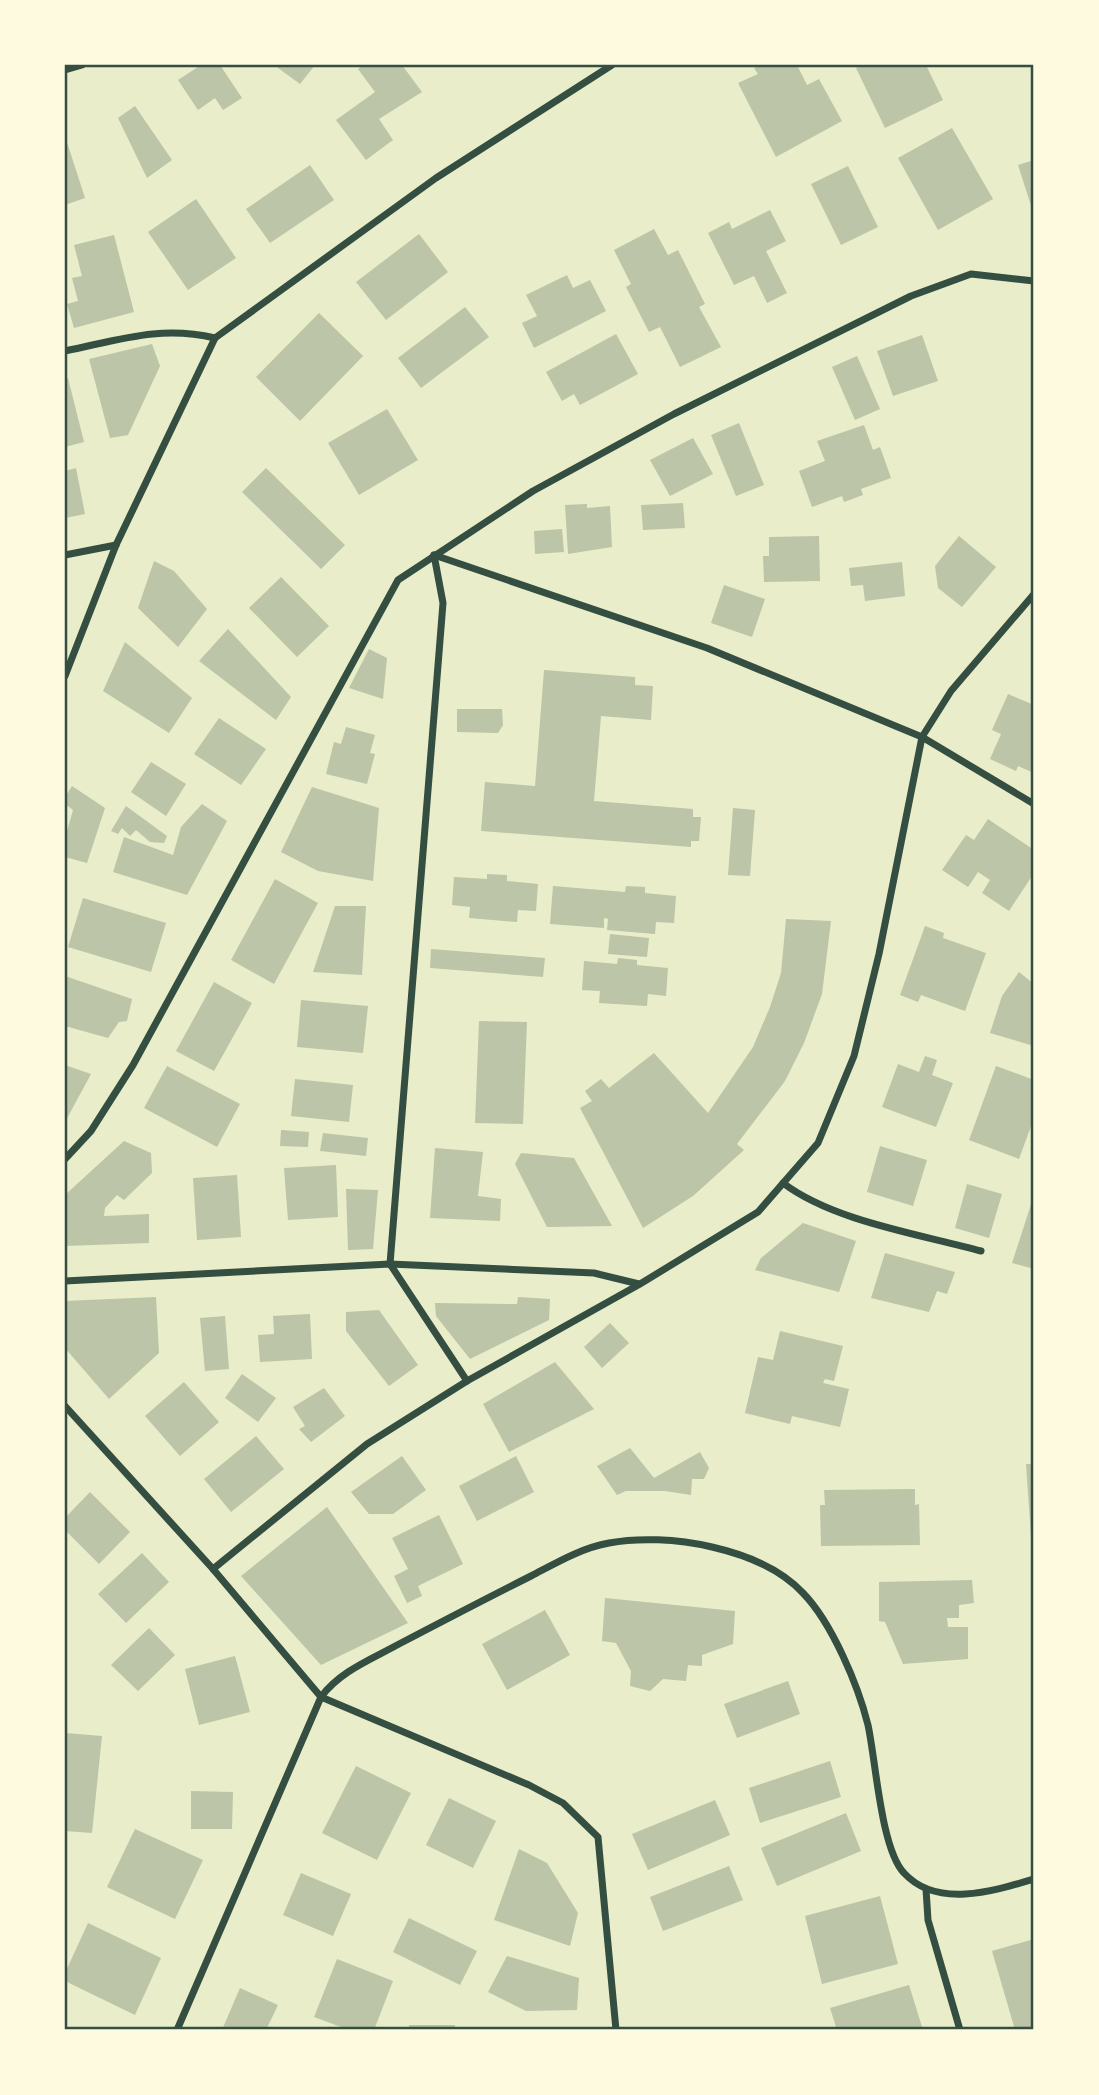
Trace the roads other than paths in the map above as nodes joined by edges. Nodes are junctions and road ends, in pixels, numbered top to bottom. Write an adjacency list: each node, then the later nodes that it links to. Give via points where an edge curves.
1 (82, 65): 3 (street)
2 (612, 65): 5 (street, via 436,178)
3 (65, 70)
4 (1034, 281): 9 (street, via 971,274 911,296 674,414 533,491)
5 (215, 338): 6 (street, via 165,331); 7 (street)
6 (65, 351)
7 (116, 545): 8 (street); 11 (street)
8 (65, 555)
9 (434, 555): 12 (street, via 707,648); 14 (street, via 398,580 133,1065 91,1131); 17 (street, via 443,603)
10 (1034, 593): 12 (street, via 951,691)
11 (65, 676)
12 (922, 737): 13 (street); 15 (street, via 854,1056 818,1143)
13 (1034, 804)
14 (65, 1159)
15 (783, 1184): 16 (street, via 806,1201 832,1210); 19 (street, via 758,1212)
16 (981, 1251)
17 (390, 1264): 18 (street); 19 (street, via 594,1273); 20 (street)
18 (65, 1281)
19 (640, 1284): 20 (street)
20 (467, 1381): 22 (street, via 367,1444)
21 (65, 1406): 22 (street)
22 (213, 1569): 23 (street)
23 (321, 1697): 25 (street, via 353,1669 591,1548 659,1539 733,1553 789,1581 820,1615 860,1698 895,1861); 26 (street); 27 (street, via 528,1785 563,1803 598,1837)
24 (1034, 1879): 25 (street, via 973,1893)
25 (926, 1889): 28 (street, via 928,1920)
26 (177, 2030)
27 (616, 2030)
28 (960, 2030)

